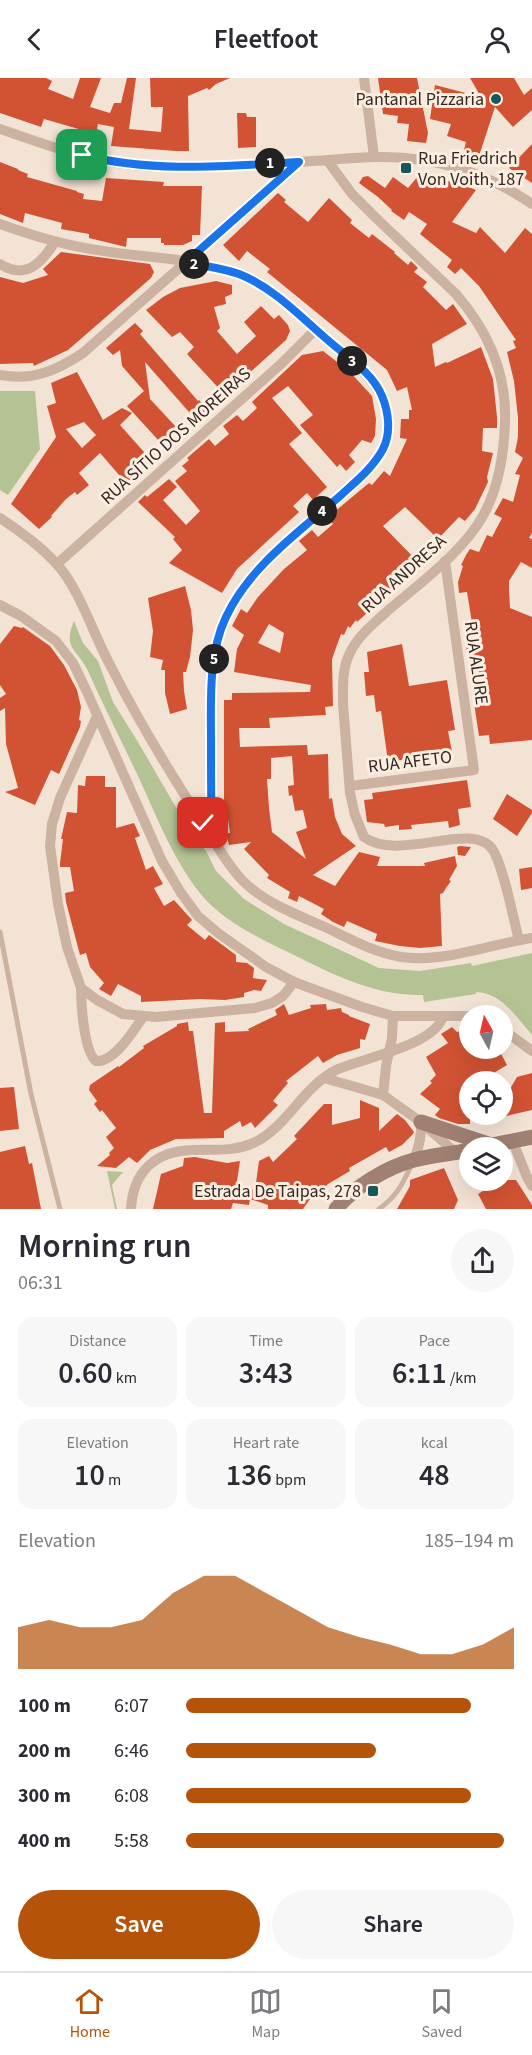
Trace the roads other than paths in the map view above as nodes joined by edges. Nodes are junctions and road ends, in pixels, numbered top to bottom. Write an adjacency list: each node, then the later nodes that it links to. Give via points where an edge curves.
1 (364, 78): 3 (street)
2 (0, 129): 5 (street, via 82,155 132,165)
3 (374, 157): 4 (street); 6 (street, via 414,158 457,168 503,186)
4 (327, 160): 5 (street); 14 (street, RUA ANDRESA, via 359,202 463,301 481,326 503,379 506,417 499,474 483,515)
5 (299, 162): 9 (street)
6 (532, 204)
7 (0, 224): 8 (street)
8 (54, 243): 9 (street); 10 (street, via 31,268 14,272)
9 (186, 262): 11 (street, via 250,279 283,301); 12 (street, via 94,344 63,366 33,377)
10 (0, 264)
11 (315, 330): 15 (street, RUA SÍTIO DOS MOREIRAS); 20 (street, via 375,384 386,409 388,434 384,447 366,471 266,561 225,619 215,650 212,693)
12 (0, 375)
13 (0, 518): 15 (street)
14 (445, 561): 18 (street, RUA ALURE); 19 (street, RUA ANDRESA, via 362,634 348,657 343,697)
15 (57, 564): 20 (street, via 145,729)
16 (0, 605): 17 (street, via 56,641 73,663)
17 (97, 716): 24 (street, via 162,861 198,916 266,967); 25 (street, via 60,798 50,846 60,915)
18 (474, 770): 19 (street, RUA AFETO)
19 (350, 786): 23 (street, RUA ANDRESA, via 360,828 370,842 397,847 475,839 488,844 499,864)
20 (212, 837): 23 (street, via 230,866 257,892 291,913 369,949 414,958 446,956)
21 (0, 932): 43 (lane, via 31,1094)
22 (532, 938): 23 (street)
23 (519, 940)
24 (294, 982): 26 (street); 29 (street, via 284,996 255,1008)
25 (81, 988): 29 (street, via 114,1010); 29 (street, via 90,1053 96,1061 106,1060 117,1050)
26 (393, 1016): 27 (street); 31 (street)
27 (443, 1016): 28 (street); 31 (street, via 432,1032)
28 (459, 1016)
29 (143, 1017)
30 (513, 1037): 32 (street)
31 (390, 1052): 33 (street); 34 (street)
32 (532, 1052)
33 (324, 1078): 34 (street); 44 (street, via 279,1125 252,1144 225,1150 179,1151 158,1159 136,1181)
34 (383, 1095): 35 (street)
35 (421, 1122): 36 (main road); 39 (street); 41 (street, via 422,1134)
36 (461, 1137)
37 (532, 1137): 38 (main road)
38 (513, 1142): 42 (street)
39 (459, 1148)
40 (459, 1152): 41 (main road)
41 (414, 1160): 45 (main road, via 369,1182); 46 (lane, via 398,1192)
42 (532, 1186)
43 (60, 1209)
44 (131, 1209)
45 (336, 1209)
46 (379, 1209)

